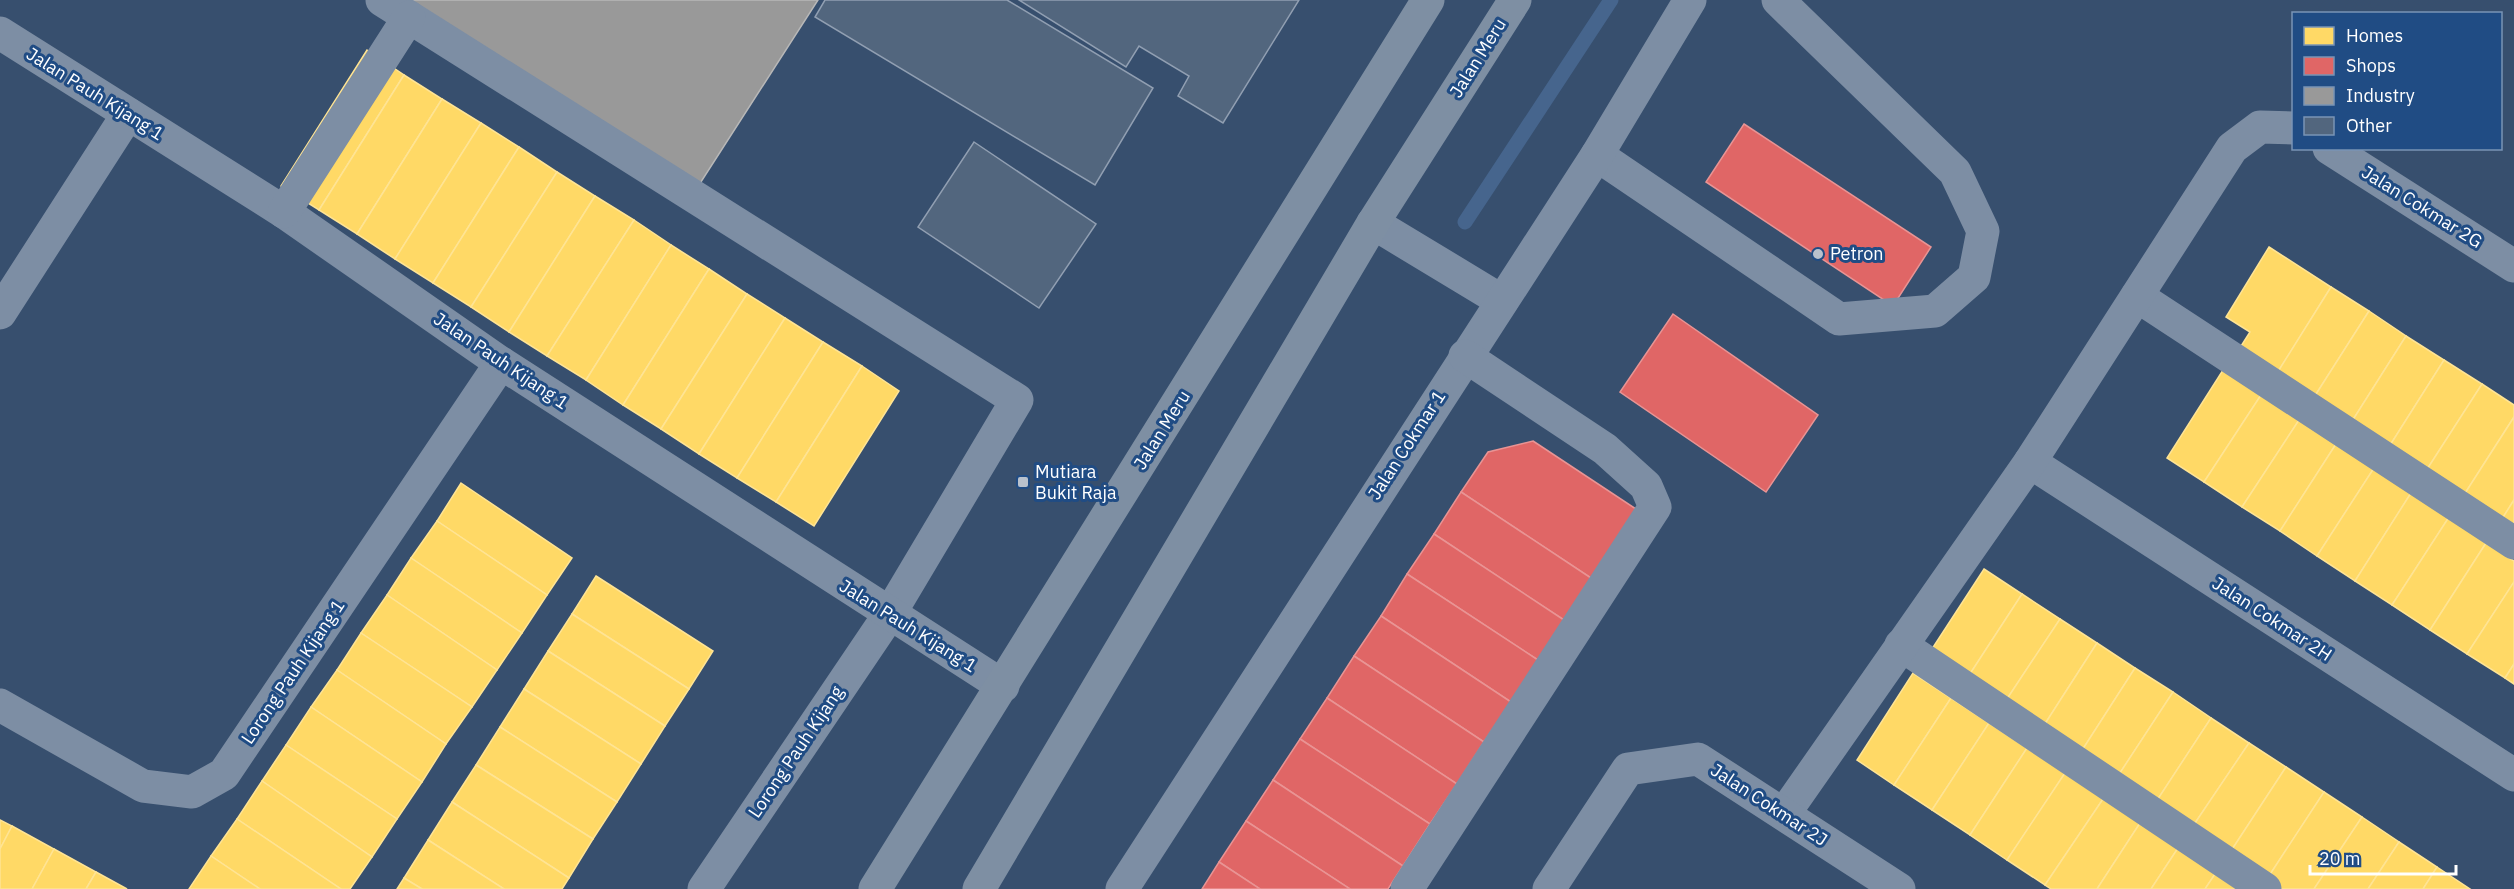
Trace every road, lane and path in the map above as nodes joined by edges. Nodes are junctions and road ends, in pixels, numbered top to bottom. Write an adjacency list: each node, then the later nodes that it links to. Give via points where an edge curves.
1 (1428, 0): 23 (highway, Jalan Meru)
2 (1515, 0): 12 (highway, Jalan Meru)
3 (1690, 0): 10 (street, Jalan Cokmar 1)
4 (1778, 0): 10 (street, via 1955,172 1983,231 1974,277 1935,311 1839,319)
5 (395, 9): 11 (street); 21 (street, Lorong Pauh Kijang, via 1017,400)
6 (0, 33): 7 (street, Jalan Pauh Kijang 1)
7 (128, 114): 11 (street, Jalan Pauh Kijang 1); 16 (street)
8 (2292, 128): 14 (street, via 2260,128 2232,148)
9 (2332, 150): 13 (street, Jalan Cokmar 2G)
10 (1597, 155): 15 (street, Jalan Cokmar 1)
11 (284, 212): 18 (street, Jalan Pauh Kijang 1)
12 (1373, 223): 15 (street); 29 (highway, Jalan Meru)
13 (2514, 266)
14 (2137, 296): 19 (street); 20 (street)
15 (1502, 301): 17 (street, Jalan Cokmar 1)
16 (0, 313)
17 (1465, 356): 30 (street, Jalan Cokmar 1); 31 (street, via 1605,449 1646,486 1654,507)
18 (501, 363): 21 (street, Jalan Pauh Kijang 1); 24 (street, Lorong Pauh Kijang 1, via 224,774 192,792 143,786)
19 (2030, 462): 22 (street); 25 (street, Jalan Cokmar 2H)
20 (2514, 543)
21 (889, 615): 23 (street, Jalan Pauh Kijang 1); 27 (street, Lorong Pauh Kijang)
22 (1901, 645): 26 (street); 34 (street)
23 (1003, 686): 28 (highway, Jalan Meru)
24 (0, 705)
25 (2514, 775)
26 (1784, 814): 32 (street, Jalan Cokmar 2J, via 1698,759 1628,769); 33 (street, Jalan Cokmar 2J)
27 (704, 889)
28 (875, 889)
29 (979, 889)
30 (1122, 889)
31 (1407, 889)
32 (1549, 889)
33 (1899, 889)
34 (2265, 889)

